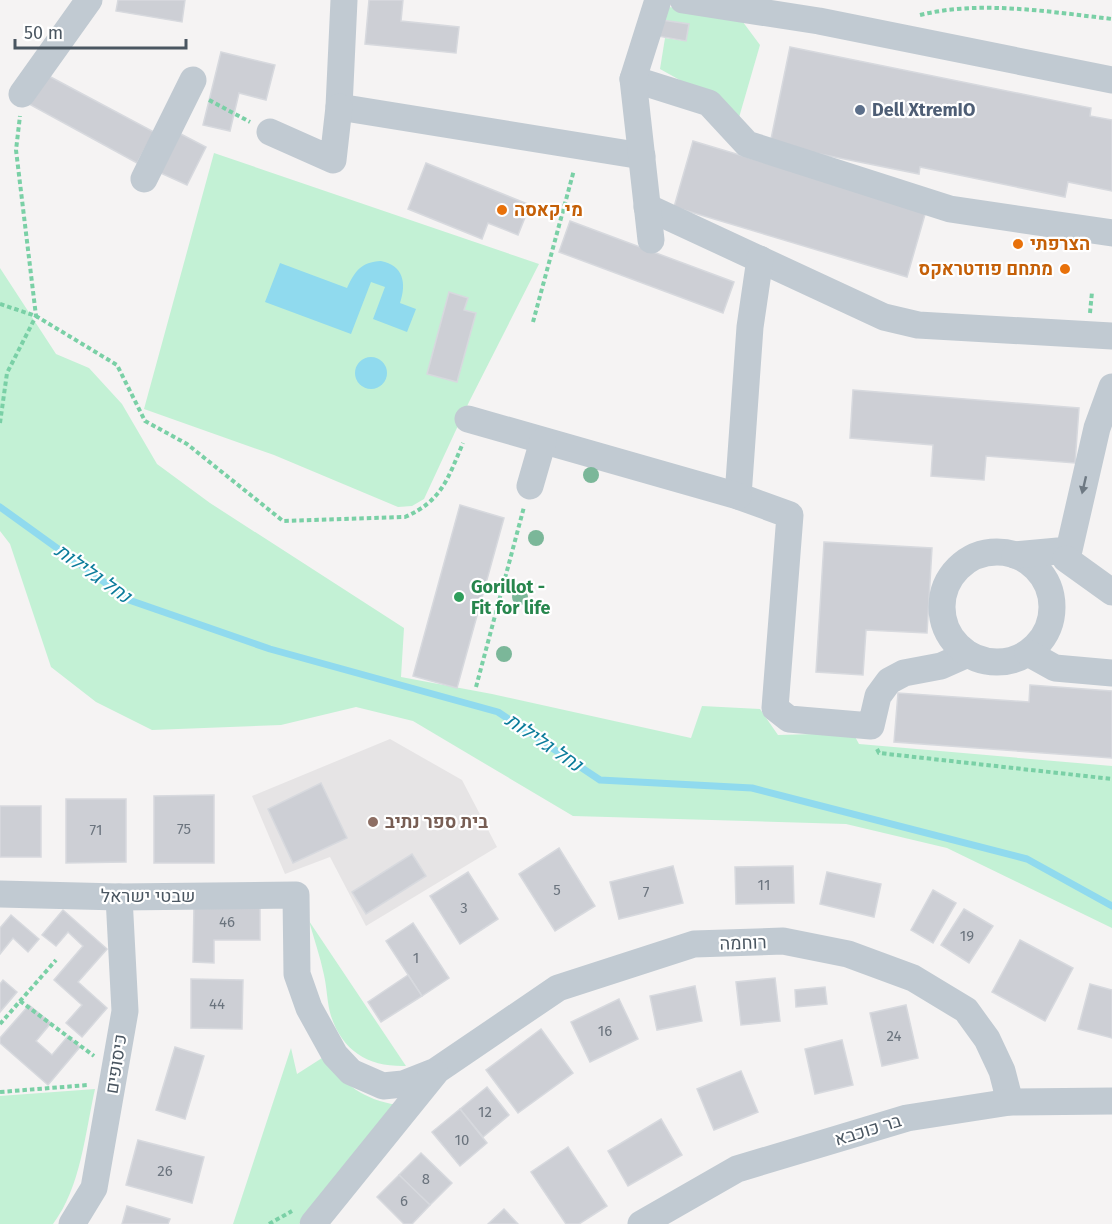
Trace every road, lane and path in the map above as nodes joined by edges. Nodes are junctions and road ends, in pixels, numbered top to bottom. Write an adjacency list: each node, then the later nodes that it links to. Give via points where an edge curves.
1 (89, 0): 10 (street)
2 (344, 0): 11 (street)
3 (658, 0): 7 (street)
4 (683, 0): 8 (street, via 819,21)
5 (912, 18): 6 (path, via 932,11 995,6)
6 (1112, 19)
7 (633, 79): 14 (street); 17 (street, via 709,103 747,144 950,209)
8 (1112, 80)
9 (191, 85): 12 (path); 15 (street)
10 (22, 94): 21 (path, via 16,150)
11 (339, 107): 12 (street, via 333,160); 13 (street)
12 (270, 132)
13 (581, 146): 14 (street); 22 (path)
14 (642, 156): 16 (street)
15 (144, 179)
16 (647, 207): 18 (street); 19 (street)
17 (1112, 233)
18 (651, 240)
19 (760, 260): 23 (street, via 884,317 918,325); 29 (street, via 750,327)
20 (0, 304): 21 (path)
21 (36, 316): 25 (path, via 117,364 144,421 187,444 283,521 405,517 420,510 436,498 446,482); 26 (path, via 7,373)
22 (533, 322)
23 (1112, 336)
24 (1112, 387): 30 (street, one-way to 30, via 1097,428)
25 (471, 420): 27 (street)
26 (0, 423)
27 (543, 441): 28 (street); 29 (street)
28 (530, 486): 37 (path)
29 (738, 496): 38 (street, via 790,515 776,708 789,719)
30 (1068, 554): 31 (street); 32 (street); 33 (street)
31 (1015, 555): 33 (street, via 1039,573); 35 (street, via 981,554 965,562 944,591 945,627 954,643)
32 (1112, 592)
33 (1051, 601): 34 (street, via 1047,630)
34 (1028, 653): 35 (street, via 999,662 983,661); 36 (street, via 1055,668)
35 (968, 654): 38 (street, via 940,666 903,673 889,681 878,696)
36 (1112, 673)
37 (476, 687)
38 (871, 726): 39 (path, via 879,753)
39 (1112, 779)
40 (0, 894): 42 (street, שבטי ישראל)
41 (296, 895): 42 (street, שבטי ישראל); 46 (street, רוחמה, via 297,974 335,1055 351,1072 383,1086 403,1084)
42 (119, 897): 47 (street, כיסופים, via 125,1011)
43 (56, 960): 44 (path)
44 (20, 1001): 45 (path); 47 (path)
45 (0, 1024)
46 (436, 1071): 50 (street, רוחמה, via 558,988 694,944 783,941 848,954 913,978 966,1010 987,1039 1002,1071); 52 (street, רוחמה)
47 (115, 1072): 48 (path); 51 (street, כיסופים, via 94,1188)
48 (0, 1092)
49 (1112, 1101): 50 (street, בר כוכבא)
50 (1010, 1102): 53 (street, בר כוכבא, via 907,1118 737,1169)
51 (72, 1224)
52 (313, 1224)
53 (640, 1224)

